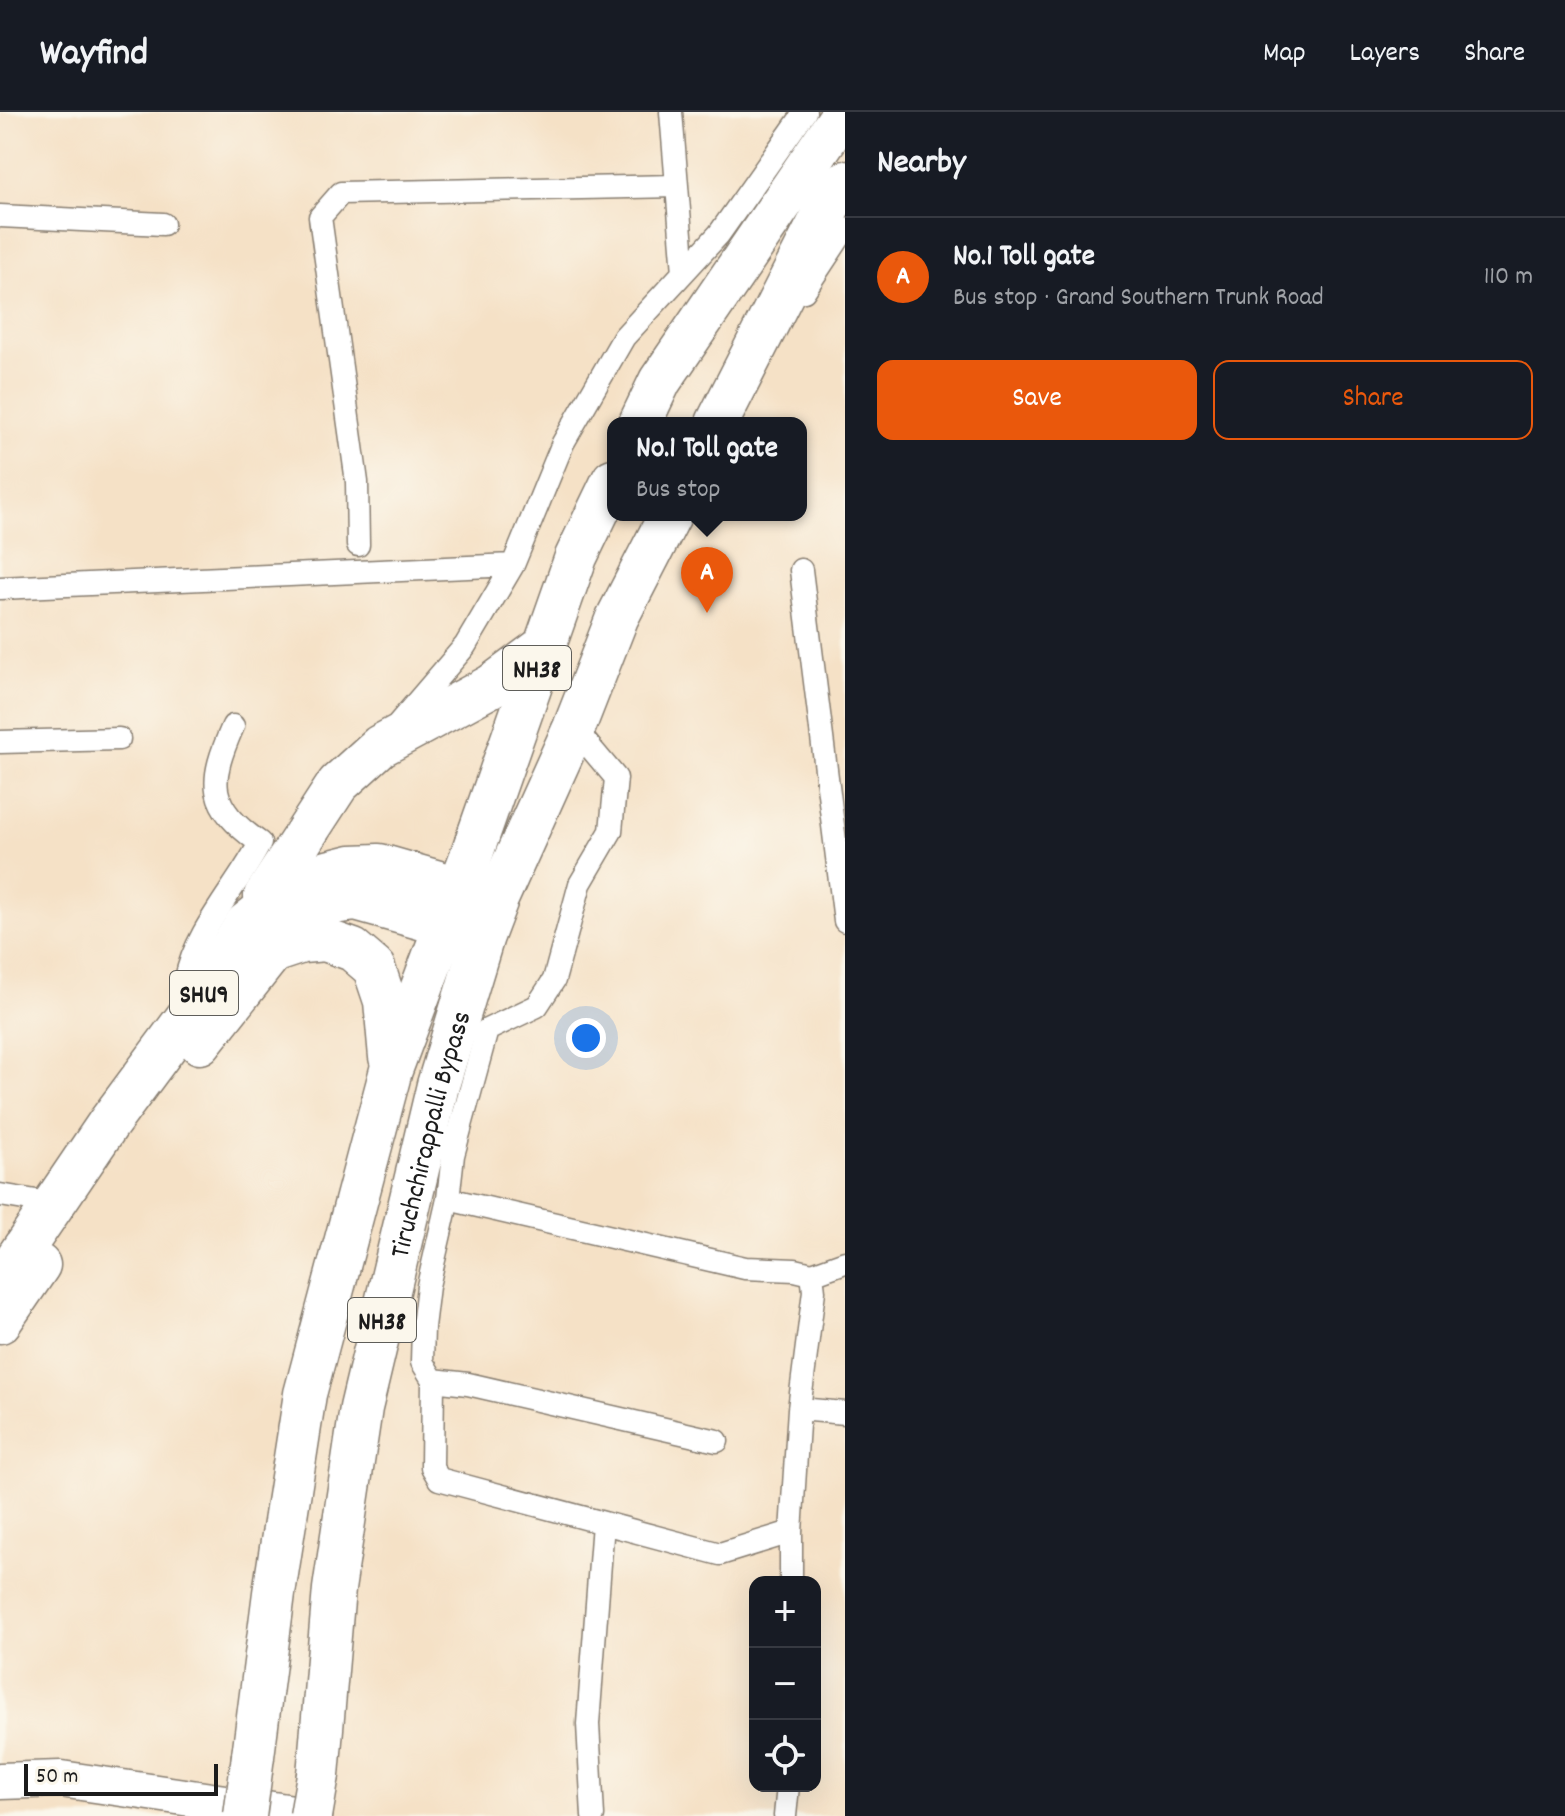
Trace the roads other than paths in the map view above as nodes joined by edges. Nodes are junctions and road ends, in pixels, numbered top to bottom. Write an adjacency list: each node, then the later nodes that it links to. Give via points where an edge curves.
1 (671, 112): 5 (street)
2 (805, 112): 9 (street, via 719,234)
3 (844, 112): 11 (highway, via 660,381)
4 (845, 182): 10 (highway)
5 (677, 186): 9 (street); 15 (street, via 341,193 320,217 357,482)
6 (0, 216): 7 (street)
7 (163, 224)
8 (845, 229): 10 (street, via 768,350)
9 (684, 272): 16 (street, via 616,350 563,443)
10 (741, 377): 12 (highway)
11 (643, 417)
12 (720, 417)
13 (607, 492): 19 (highway, NH38, via 576,557)
14 (667, 521): 21 (highway, Tiruchchirappalli Bypass / NH38, via 617,618)
15 (358, 545)
16 (513, 565): 18 (street); 24 (street, via 465,646)
17 (801, 570): 26 (street)
18 (0, 588)
19 (545, 646): 24 (highway, via 491,686); 25 (highway, NH38)
20 (233, 726): 28 (street, via 217,762 217,801 236,826 260,843 202,937 185,982)
21 (574, 728): 25 (highway, Tiruchchirappalli Bypass / NH38); 31 (street, via 616,778 611,831 580,884 554,980 537,1006 487,1030 453,1155)
22 (119, 739): 23 (street)
23 (0, 742)
24 (380, 746): 27 (highway, via 338,784)
25 (471, 901): 27 (highway, SHU9, via 333,903); 29 (highway, Tiruchchirappalli Bypass / NH38); 47 (highway, Tiruchchirappalli Bypass / NH38, bridge, via 438,1085 361,1408 334,1589)
26 (845, 921)
27 (259, 938): 28 (highway, SHU9); 29 (highway, via 325,940 353,950 374,968 385,1001); 36 (highway, SHU9, via 149,1111)
28 (194, 1008): 32 (highway, SHU9)
29 (391, 1070): 46 (highway, Tiruchchirappalli Bypass / NH38, bridge, via 305,1394)
30 (0, 1195): 32 (street)
31 (448, 1199): 34 (street, via 745,1268); 37 (street, via 423,1327 422,1362)
32 (54, 1204): 35 (highway, SHU9)
33 (845, 1262): 34 (street)
34 (812, 1274): 38 (street)
35 (0, 1283)
36 (0, 1322)
37 (433, 1380): 40 (street); 41 (street, via 432,1467 439,1479)
38 (799, 1409): 39 (street); 42 (street)
39 (845, 1413)
40 (717, 1441)
41 (603, 1523): 42 (street, via 720,1554); 48 (street, via 588,1724)
42 (791, 1532): 43 (street)
43 (791, 1576)
44 (0, 1782): 47 (main road, via 61,1779)
45 (787, 1792): 49 (street)
46 (245, 1816)
47 (313, 1816)
48 (593, 1816)
49 (785, 1816)

